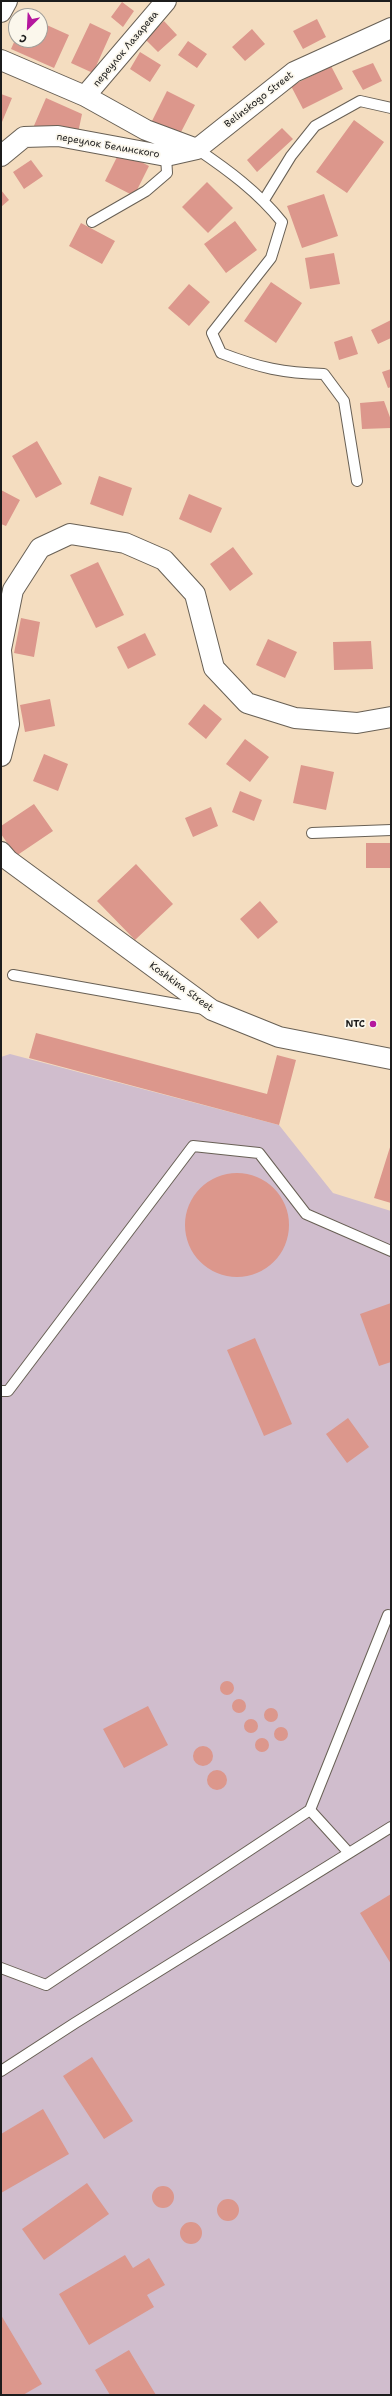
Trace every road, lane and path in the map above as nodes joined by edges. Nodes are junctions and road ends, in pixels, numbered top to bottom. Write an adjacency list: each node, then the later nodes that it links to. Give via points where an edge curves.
1 (7, 1): 3 (street)
2 (166, 1): 6 (street, переулок Лазарева)
3 (1, 12)
4 (391, 28): 8 (street, Belinskogo Street, via 294,72)
5 (1, 60): 6 (street)
6 (85, 96): 8 (street, via 146,130)
7 (391, 108): 11 (lane, via 360,101 315,126 291,156)
8 (197, 149): 10 (street, переулок Белинского); 11 (lane)
9 (1, 156): 10 (street, переулок Белинского, via 24,137 58,136)
10 (166, 156): 12 (lane, via 167,173 162,178 146,191)
11 (264, 200): 13 (lane, via 282,222 271,258 212,333 221,353 250,365 287,373 324,374 344,401)
12 (92, 222)
13 (357, 481)
14 (1, 650): 15 (street, via 13,590 40,548 70,534 125,543 164,560 195,594 214,668 247,703 295,718 357,723); 16 (street, via 9,724)
15 (391, 717)
16 (1, 756)
17 (391, 830): 18 (lane)
18 (312, 833)
19 (1, 852): 21 (street, Koshkina Street, via 8,860)
20 (13, 975): 21 (lane)
21 (212, 1010): 22 (street, Koshkina Street, via 279,1038)
22 (391, 1059)
23 (391, 1251): 24 (lane, via 306,1214 259,1153 193,1146 8,1391)
24 (1, 1391)
25 (388, 1615): 26 (lane)
26 (310, 1810): 28 (lane); 29 (lane, via 46,1985)
27 (391, 1827): 28 (lane)
28 (349, 1853): 30 (lane, via 75,2023)
29 (1, 1968)
30 (1, 2072)

